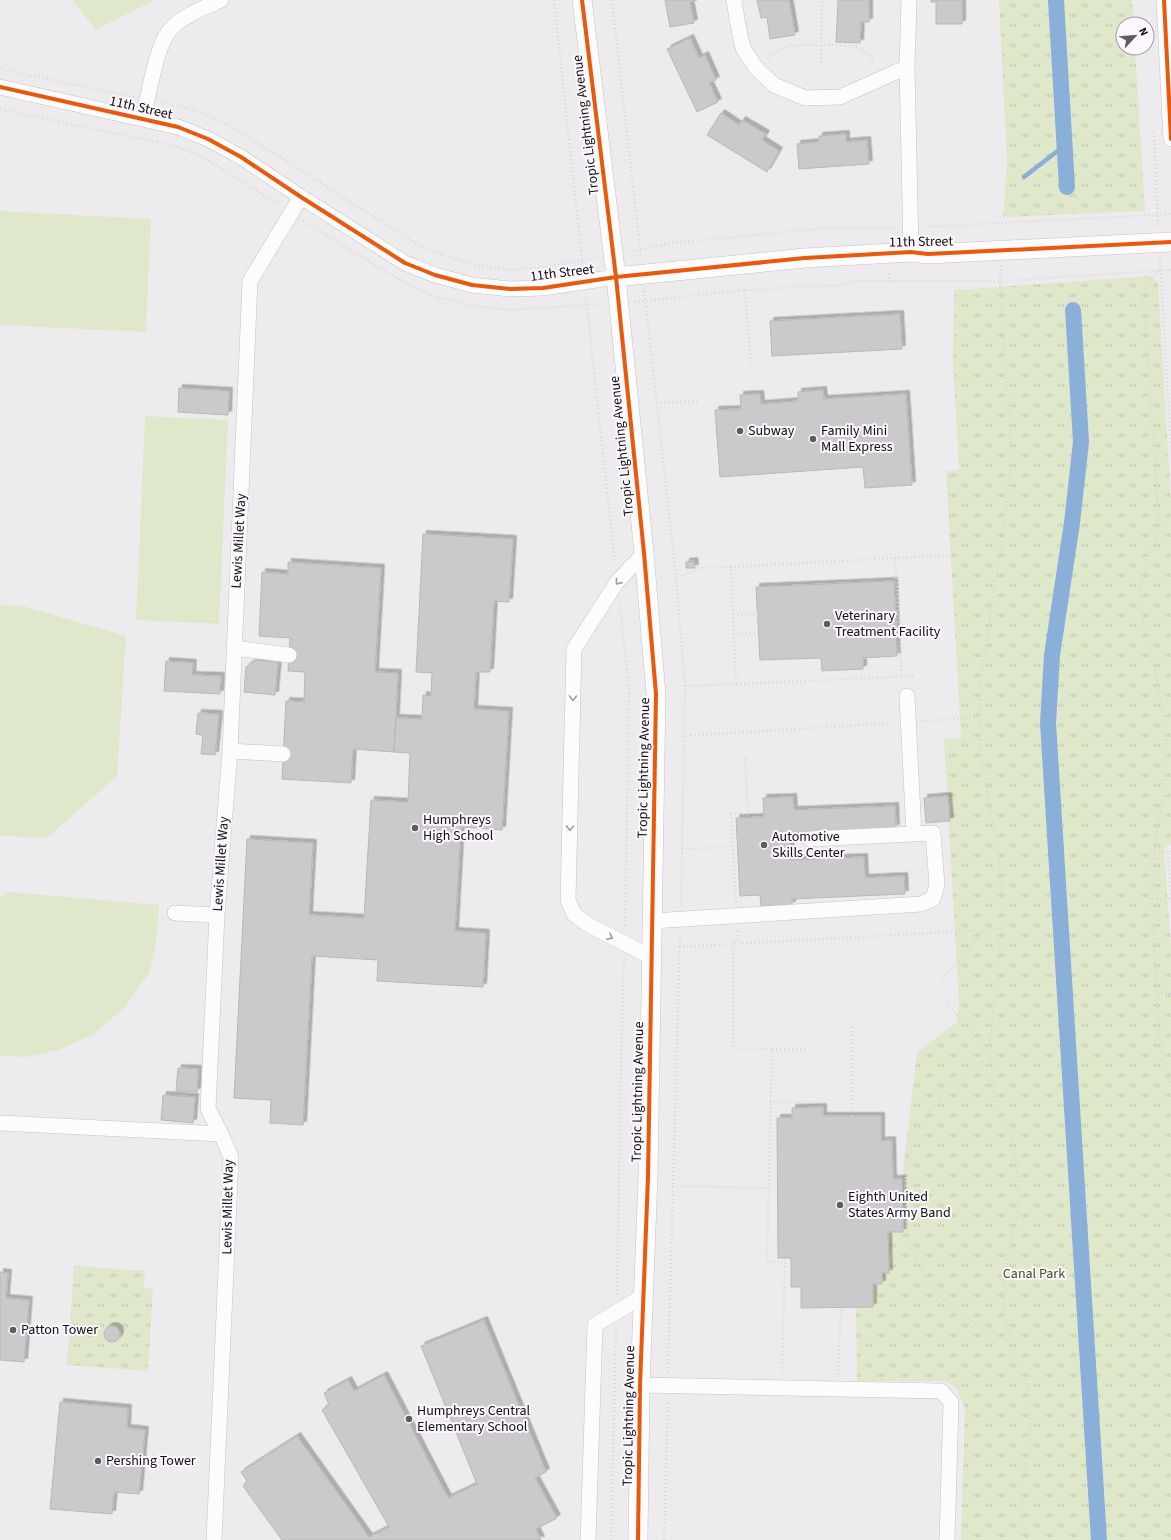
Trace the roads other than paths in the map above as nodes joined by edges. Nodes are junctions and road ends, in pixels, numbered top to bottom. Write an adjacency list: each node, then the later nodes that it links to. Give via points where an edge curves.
1 (221, 0): 8 (street, via 190,15 169,31 159,51)
2 (582, 0): 13 (main road, Tropic Lightning Avenue)
3 (734, 0): 6 (street, via 743,48 756,68 774,85 805,98 840,97)
4 (909, 0): 6 (street)
5 (1164, 0): 9 (street)
6 (907, 67): 12 (street)
7 (0, 87): 8 (street, 11th Street)
8 (142, 119): 10 (street, 11th Street, via 178,127 208,139 241,157)
9 (1171, 139)
10 (301, 197): 13 (street, 11th Street, via 406,263 435,275 472,285 510,289 543,288); 15 (street, Lewis Millet Way, via 250,280)
11 (1171, 242): 12 (main road, 11th Street, via 928,254)
12 (911, 252): 13 (main road, 11th Street, via 805,258)
13 (616, 277): 14 (main road, Tropic Lightning Avenue)
14 (644, 553): 24 (main road, Tropic Lightning Avenue, via 656,694); 25 (street, one-way to 25, via 617,582 574,649 568,900 574,914 587,924)
15 (234, 648): 16 (street); 18 (street, Lewis Millet Way)
16 (289, 655)
17 (905, 693): 20 (street)
18 (230, 751): 19 (street); 23 (street, Lewis Millet Way)
19 (283, 754)
20 (914, 834): 21 (street); 24 (street, via 933,833 937,885 933,899 921,904)
21 (810, 838)
22 (175, 913): 23 (street)
23 (217, 915): 27 (street, Lewis Millet Way, via 208,1110)
24 (652, 921): 25 (main road, Tropic Lightning Avenue)
25 (651, 957): 28 (main road, Tropic Lightning Avenue, via 648,1177)
26 (0, 1123): 27 (street)
27 (221, 1134): 30 (street, Lewis Millet Way, via 231,1157)
28 (643, 1296): 29 (main road, Tropic Lightning Avenue); 31 (street, via 594,1325)
29 (640, 1385): 32 (main road, Tropic Lightning Avenue); 33 (street, via 941,1391 951,1402)
30 (214, 1540)
31 (588, 1540)
32 (638, 1540)
33 (947, 1540)

